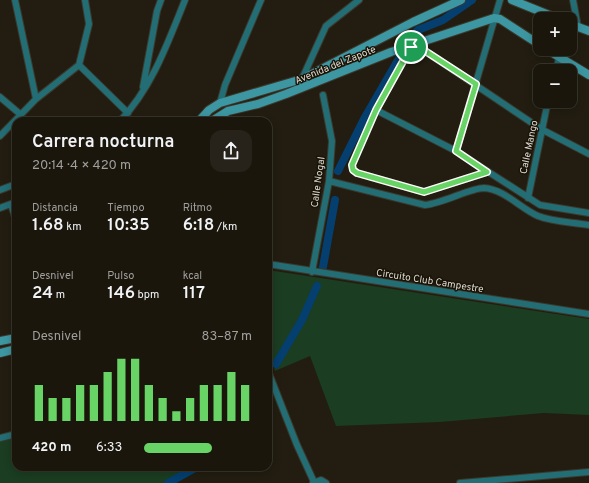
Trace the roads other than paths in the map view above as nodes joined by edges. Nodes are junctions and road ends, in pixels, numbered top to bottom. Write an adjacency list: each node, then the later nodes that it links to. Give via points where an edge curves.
1 (15, 0): 27 (street)
2 (85, 0): 20 (street, via 89,24)
3 (161, 0): 24 (street)
4 (186, 0): 24 (street, via 154,72)
5 (260, 0): 28 (street)
6 (359, 0): 22 (street, via 326,26)
7 (461, 0): 22 (main road, Avenida del Zapote)
8 (500, 0): 12 (street)
9 (512, 0): 11 (main road)
10 (573, 0): 13 (street)
11 (542, 12)
12 (494, 18): 15 (main road, via 500,19); 16 (main road, Avenida del Zapote); 23 (street)
13 (578, 27): 14 (main road)
14 (589, 31)
15 (533, 40)
16 (413, 46): 23 (street); 30 (street); 36 (main road, Avenida del Zapote, via 391,52 272,99 228,111)
17 (556, 56): 18 (main road)
18 (559, 58): 19 (street); 21 (main road)
19 (558, 64)
20 (79, 66): 27 (street); 31 (street)
21 (589, 75)
22 (302, 79): 28 (main road, Avenida del Zapote)
23 (476, 84): 38 (street); 40 (street)
24 (142, 92): 31 (street)
25 (323, 95): 43 (street, Calle Nogal, via 332,141)
26 (0, 97): 32 (street)
27 (36, 99): 32 (street)
28 (220, 103): 35 (main road)
29 (546, 108): 38 (street, Calle Mango)
30 (376, 110): 40 (street); 42 (street, via 352,165 357,173 424,192)
31 (128, 113): 34 (street)
32 (20, 114): 33 (street)
33 (17, 117)
34 (124, 117)
35 (203, 117)
36 (218, 117)
37 (12, 123): 39 (street)
38 (542, 129): 41 (street); 46 (street, Calle Mango)
39 (0, 136)
40 (456, 151): 42 (street)
41 (589, 154)
42 (487, 172): 46 (street)
43 (329, 181): 50 (street, via 425,204 437,204 482,188 492,189 536,215); 52 (street, Calle Nogal)
44 (12, 186): 45 (street)
45 (0, 190)
46 (528, 198): 49 (street, via 540,205)
47 (12, 204): 48 (street)
48 (0, 208)
49 (589, 213)
50 (589, 225)
51 (272, 265): 52 (street, Circuito Club Campestre)
52 (312, 272): 53 (street, Circuito Club Campestre)
53 (589, 314)
54 (12, 339): 55 (main road)
55 (0, 341)
56 (12, 350): 57 (main road)
57 (0, 353)
58 (272, 381): 62 (street)
59 (12, 435): 60 (street)
60 (0, 438)
61 (589, 472): 64 (street)
62 (314, 482): 63 (street, via 321,480)
63 (326, 483)
64 (460, 483)

